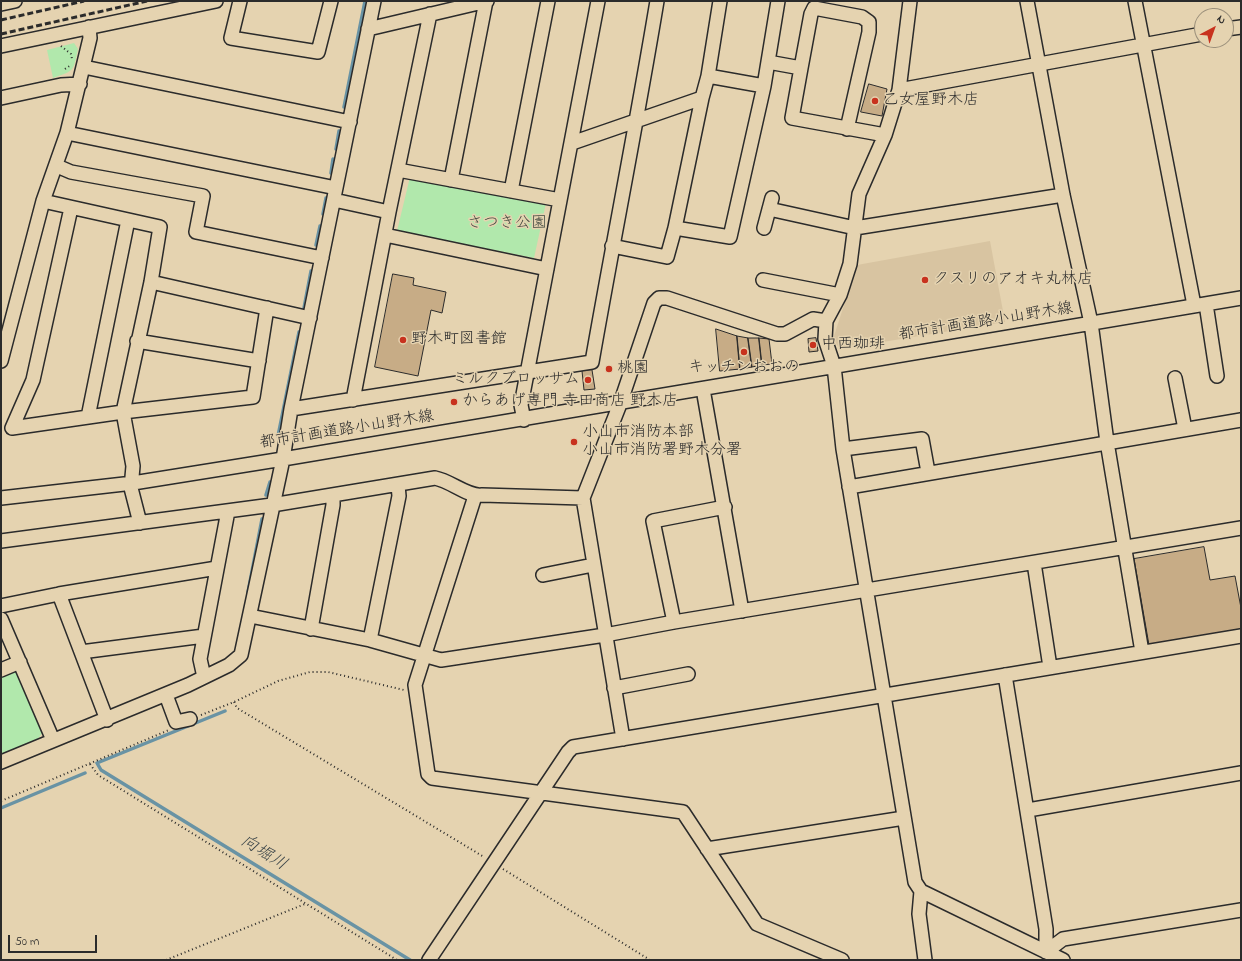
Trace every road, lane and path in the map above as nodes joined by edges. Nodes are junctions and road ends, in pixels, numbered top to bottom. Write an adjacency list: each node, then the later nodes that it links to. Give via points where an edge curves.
1 (216, 1): 15 (street)
2 (240, 1): 3 (street, via 231,38 318,52)
3 (331, 1)
4 (374, 1): 16 (street)
5 (486, 1): 14 (street); 40 (street)
6 (548, 1): 41 (street)
7 (598, 1): 37 (street)
8 (657, 1): 32 (street)
9 (720, 1): 26 (street)
10 (778, 1): 21 (street)
11 (910, 1): 29 (street)
12 (1027, 1): 22 (street)
13 (1135, 1): 19 (street)
14 (430, 14): 16 (street); 39 (street)
15 (89, 27): 20 (street); 23 (street, via 90,38)
16 (368, 29): 33 (street)
17 (1194, 35): 19 (street)
18 (58, 44): 25 (path, via 71,54 71,65)
19 (1143, 45): 22 (street); 60 (street)
20 (1, 46)
21 (768, 62): 24 (street); 28 (street)
22 (1039, 65): 29 (street); 43 (street)
23 (84, 67): 27 (street); 33 (street)
24 (801, 68): 34 (street, via 792,118); 34 (street, via 814,8 862,16 869,22 869,32)
25 (65, 69)
26 (708, 76): 28 (street); 31 (street)
27 (80, 84): 30 (street, via 61,85); 35 (street)
28 (764, 86): 49 (street, via 730,236)
29 (899, 90): 36 (street)
30 (1, 98)
31 (702, 98): 32 (street); 49 (street)
32 (638, 120): 37 (street); 53 (street)
33 (350, 122): 42 (street)
34 (847, 129): 36 (street)
35 (67, 133): 38 (street); 42 (street)
36 (885, 135): 51 (street, via 859,194)
37 (572, 143): 44 (street)
38 (57, 166): 45 (street); 54 (street, via 71,172 203,196 196,232)
39 (398, 170): 40 (street); 47 (street)
40 (451, 180): 41 (street)
41 (511, 191): 44 (street)
42 (335, 194): 47 (street); 54 (street)
43 (1063, 195): 51 (street); 64 (street)
44 (560, 200): 55 (street)
45 (43, 201): 46 (street); 66 (street)
46 (71, 208): 48 (street); 80 (street, via 33,380)
47 (389, 212): 52 (street)
48 (128, 220): 57 (street, via 160,227); 77 (street)
49 (675, 228): 53 (street, via 667,257)
50 (764, 228): 51 (street, via 770,203)
51 (855, 228): 58 (street, via 850,264)
52 (385, 235): 55 (street); 73 (street)
53 (612, 246): 69 (street, via 592,362)
54 (322, 258): 62 (street)
55 (547, 269): 69 (street)
56 (763, 280): 58 (street)
57 (151, 282): 61 (street); 65 (street)
58 (840, 295): 63 (street)
59 (1241, 298): 60 (street, 都市計画道路小山野木線)
60 (1200, 305): 64 (street, 都市計画道路小山野木線); 70 (street)
61 (267, 308): 62 (street); 67 (street)
62 (310, 318): 75 (street)
63 (826, 321): 68 (street, via 825,339); 74 (street, via 813,319 785,334 777,334 667,298 659,298 654,303)
64 (1091, 323): 68 (street, 都市計画道路小山野木線); 82 (street)
65 (137, 341): 67 (street); 76 (street)
66 (1, 361)
67 (259, 361): 76 (street, via 253,397)
68 (834, 366): 72 (street, 都市計画道路小山野木線); 83 (street)
69 (527, 372): 73 (street); 78 (street, via 521,405)
70 (1217, 376)
71 (1175, 378): 81 (street)
72 (704, 389): 74 (street, 都市計画道路小山野木線); 94 (street)
73 (352, 400): 75 (street)
74 (620, 404): 78 (street, 都市計画道路小山野木線); 92 (street)
75 (291, 409): 84 (street)
76 (123, 412): 77 (street); 86 (street, via 133,466)
77 (88, 417): 80 (street)
78 (524, 420): 84 (street, 都市計画道路小山野木線)
79 (1241, 420): 81 (street)
80 (7, 428)
81 (1185, 429): 82 (street)
82 (1107, 442): 85 (street); 99 (street)
83 (843, 449): 85 (street, via 922,439); 88 (street)
84 (283, 459): 86 (street, 都市計画道路小山野木線); 93 (street)
85 (928, 472): 88 (street)
86 (133, 482): 91 (street, 都市計画道路小山野木線); 96 (street, via 131,488)
87 (398, 485): 89 (street); 90 (street, via 435,478 446,480); 115 (street, via 399,496)
88 (849, 487): 104 (street)
89 (333, 495): 93 (street); 111 (street)
90 (475, 496): 92 (street); 118 (street)
91 (1, 498)
92 (583, 498): 101 (street)
93 (272, 505): 95 (street); 108 (street)
94 (725, 507): 107 (street); 110 (street, via 653,521)
95 (228, 511): 96 (street); 102 (street)
96 (140, 523): 98 (street)
97 (1241, 528): 99 (street)
98 (1, 541)
99 (1125, 547): 100 (street); 117 (street)
100 (1034, 563): 104 (street); 120 (street)
101 (593, 565): 103 (street); 112 (street)
102 (217, 568): 105 (street); 113 (street)
103 (543, 575)
104 (867, 591): 107 (street); 128 (street)
105 (59, 594): 106 (street); 116 (street)
106 (1, 606)
107 (742, 611): 110 (street)
108 (250, 616): 111 (street); 124 (street, via 241,655 229,666)
109 (1, 619): 119 (street)
110 (674, 622): 112 (street)
111 (311, 629): 115 (street)
112 (605, 635): 118 (street, via 441,660); 125 (street)
113 (204, 636): 116 (street); 124 (street, via 200,659)
114 (1241, 636): 117 (street)
115 (370, 640): 118 (street)
116 (82, 652): 131 (street)
117 (1142, 652): 120 (street)
118 (424, 656): 126 (street, via 414,685)
119 (20, 662): 121 (street); 134 (street)
120 (1050, 667): 123 (street)
121 (1, 670)
122 (688, 674): 125 (street)
123 (1005, 675): 128 (street); 140 (street)
124 (204, 678): 127 (street)
125 (614, 688): 133 (street)
126 (415, 693): 129 (path, via 328,672 310,672 278,681); 138 (street, via 428,774 432,778)
127 (166, 695): 131 (street); 132 (street)
128 (885, 695): 133 (street); 141 (street)
129 (234, 702): 130 (path); 143 (path, via 237,708)
130 (190, 719): 132 (street)
131 (107, 720): 134 (street)
132 (176, 722): 136 (path, via 164,733)
133 (623, 739): 138 (street, via 573,747)
134 (53, 740): 135 (street)
135 (1, 762)
136 (90, 764): 139 (path); 145 (path, via 98,775)
137 (1241, 773): 140 (street)
138 (541, 793): 142 (street, via 683,812); 143 (street)
139 (1, 801)
140 (1028, 810): 147 (street, via 1046,929)
141 (904, 818): 142 (street); 144 (street, via 915,882)
142 (707, 849): 152 (street, via 757,924)
143 (494, 863): 150 (street); 151 (path)
144 (921, 891): 147 (street); 153 (street, via 919,914)
145 (305, 904): 148 (path); 149 (path)
146 (1241, 910): 147 (street, via 1063,940)
147 (1046, 952): 154 (street)
148 (166, 960)
149 (398, 960)
150 (429, 960)
151 (650, 960)
152 (842, 960)
153 (925, 960)
154 (1063, 960)

